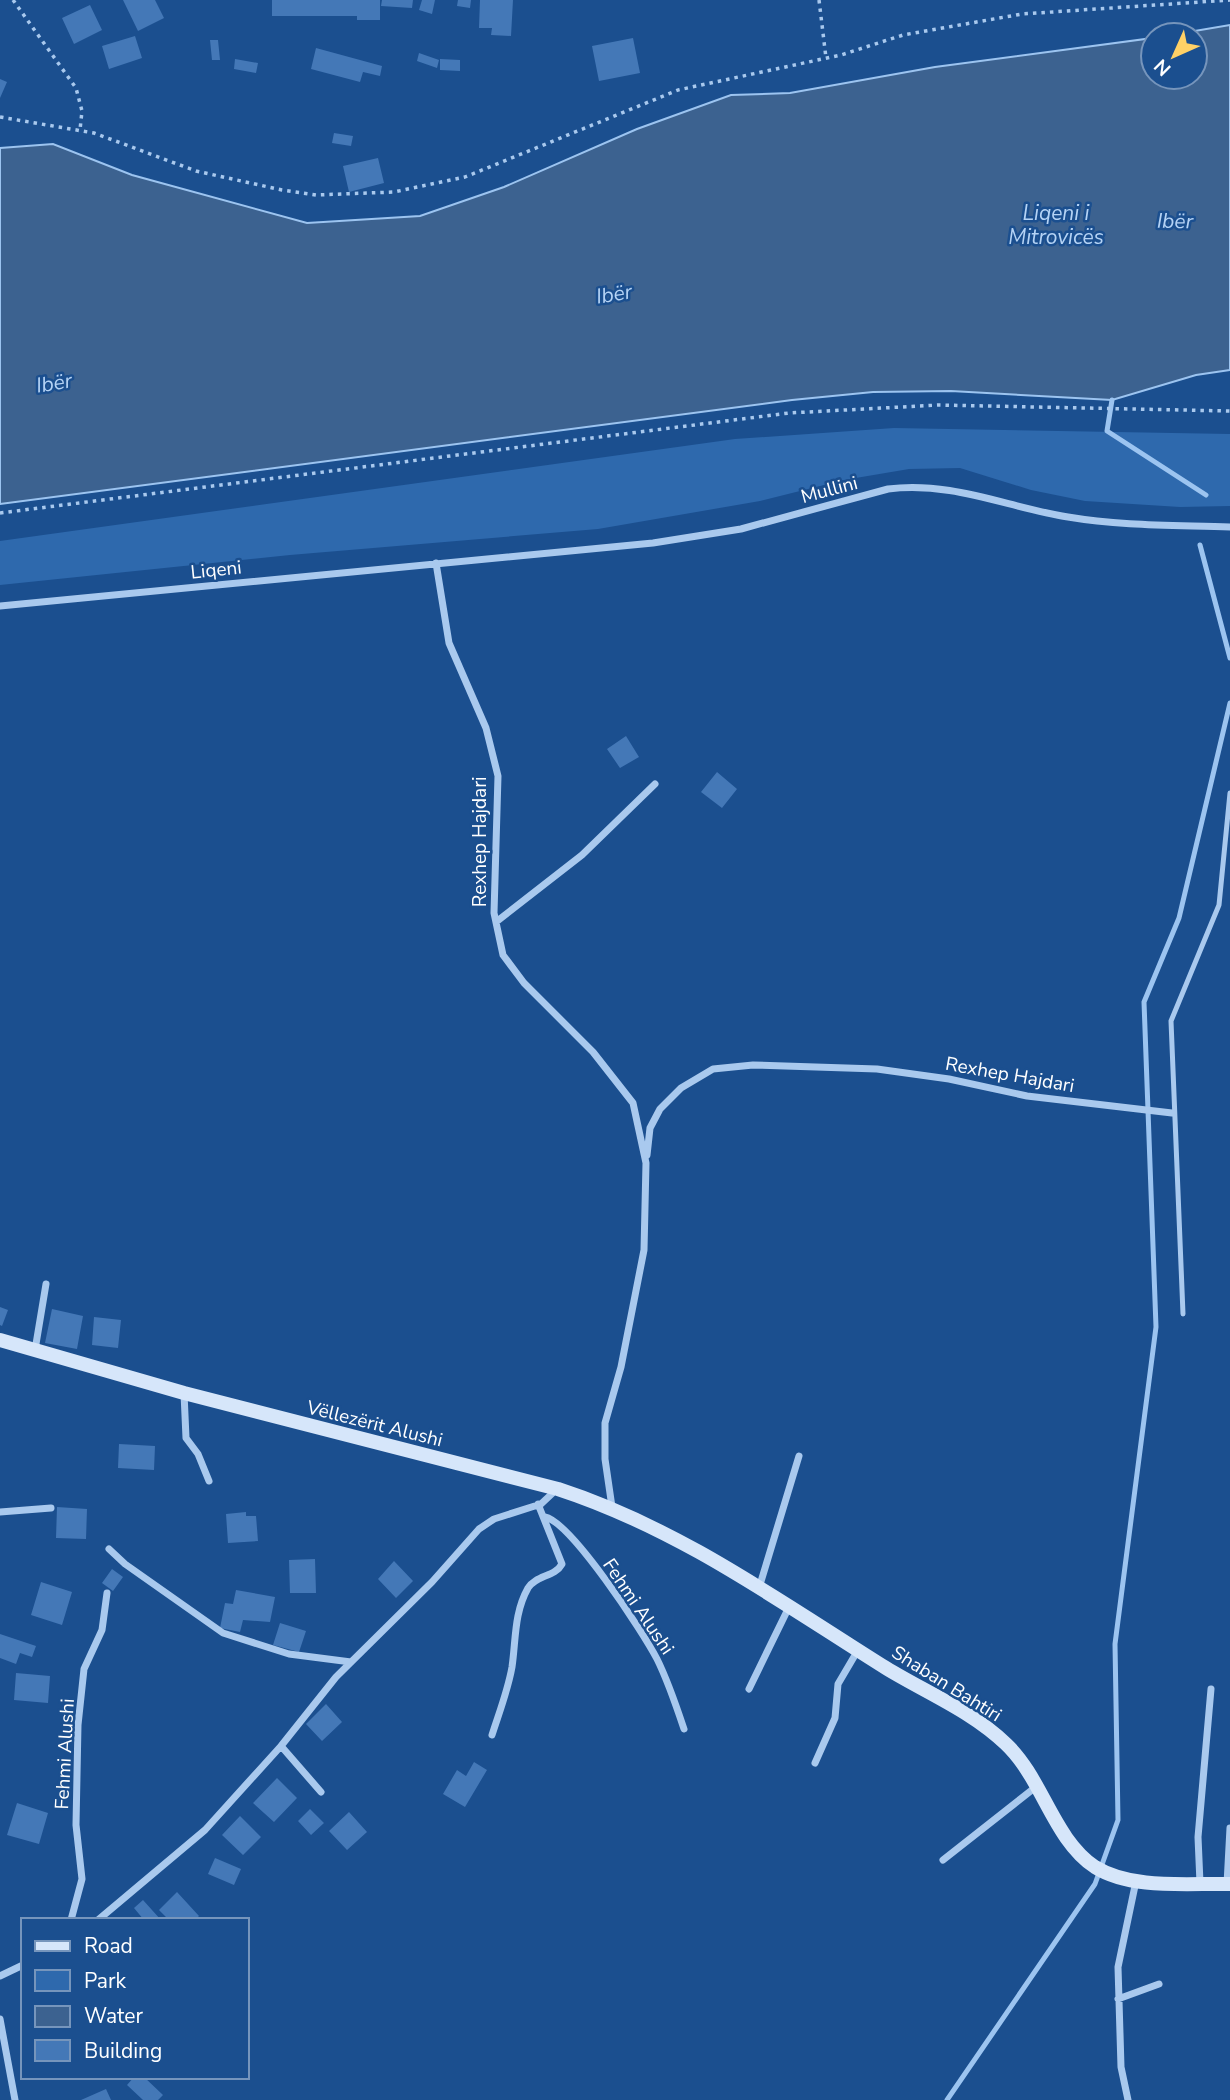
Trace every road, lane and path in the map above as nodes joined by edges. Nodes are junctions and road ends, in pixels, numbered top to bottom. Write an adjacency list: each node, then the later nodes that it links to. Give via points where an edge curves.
1 (13, 0): 6 (path, via 76,88 82,111)
2 (819, 0): 4 (path)
3 (1230, 0): 4 (path, via 1022,14 903,35)
4 (826, 58): 6 (path, via 678,90 465,177 394,192 316,195 282,190 196,171)
5 (0, 117): 6 (path)
6 (80, 131)
7 (1230, 411): 8 (path, via 939,405 789,413)
8 (0, 513)
9 (1230, 527): 10 (street, Mullini, via 1101,522 1020,508 948,488 910,486 706,535)
10 (436, 563): 11 (street, Liqeni); 14 (street, Rexhep Hajdari, via 449,643 486,728 498,776)
11 (0, 606)
12 (655, 784): 14 (street, via 608,833)
13 (1230, 793): 15 (lane, via 1219,905 1171,1021)
14 (496, 922): 16 (street, Rexhep Hajdari, via 503,955 524,984 593,1052 633,1103)
15 (1172, 1113): 16 (street, Rexhep Hajdari, via 1027,1096 877,1069 753,1065 713,1069 681,1088 660,1109 650,1128); 18 (lane)
16 (646, 1163): 26 (street, Rexhep Hajdari, via 644,1250 605,1423)
17 (46, 1284): 20 (street)
18 (1183, 1314)
19 (0, 1340): 20 (main road, Vëllezërit Alushi)
20 (35, 1351): 21 (main road, Vëllezërit Alushi)
21 (184, 1393): 23 (street, via 186,1438); 24 (main road, Vëllezërit Alushi)
22 (799, 1456): 31 (street)
23 (209, 1482)
24 (558, 1489): 25 (street); 26 (main road, Shaban Bahtiri)
25 (538, 1504): 29 (street, Fehmi Alushi); 35 (street, via 478,1529)
26 (612, 1507): 31 (main road, Shaban Bahtiri, via 718,1561)
27 (51, 1508): 28 (street)
28 (0, 1512)
29 (545, 1517): 38 (street, Fehmi Alushi, via 570,1534 633,1620 657,1659); 39 (street, Fehmi Alushi, via 562,1564 558,1572 531,1583 523,1597 512,1669)
30 (109, 1549): 35 (street, via 223,1633 289,1654)
31 (759, 1588): 33 (main road, Shaban Bahtiri)
32 (107, 1593): 49 (street, Fehmi Alushi, via 102,1630 84,1669 76,1825 82,1879)
33 (789, 1606): 34 (main road, Shaban Bahtiri); 36 (street)
34 (858, 1650): 41 (street, via 838,1684 835,1718); 42 (main road, Shaban Bahtiri, via 980,1723 1007,1744)
35 (351, 1662): 40 (street)
36 (749, 1689)
37 (1211, 1689): 47 (street, via 1198,1837)
38 (684, 1729)
39 (492, 1735)
40 (281, 1746): 43 (street); 50 (street, via 185,1850)
41 (816, 1763)
42 (1037, 1785): 45 (street); 46 (main road, Shaban Bahtiri, via 1079,1854 1103,1871)
43 (321, 1792)
44 (1230, 1828): 48 (street, Shaban Bahtiri)
45 (943, 1860)
46 (1136, 1881): 47 (main road, Shaban Bahtiri); 54 (street, via 1118,1967)
47 (1200, 1882): 48 (main road, Shaban Bahtiri)
48 (1228, 1884)
49 (72, 1918)
50 (100, 1918)
51 (21, 1966): 52 (street)
52 (0, 1976)
53 (1159, 1984): 54 (street)
54 (1118, 1999): 57 (street, via 1121,2067)
55 (0, 2019): 56 (street)
56 (15, 2100)
57 (1128, 2100)

